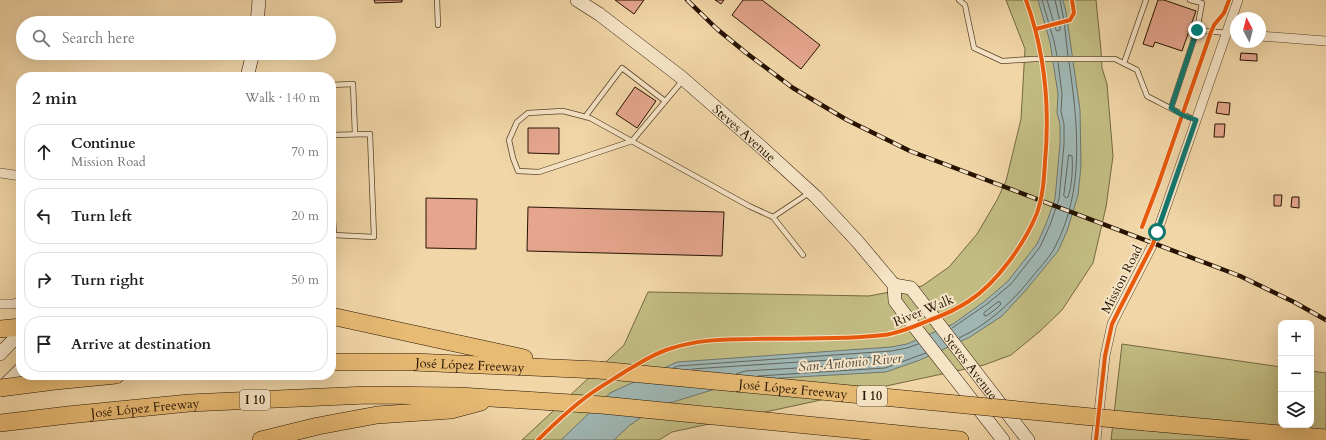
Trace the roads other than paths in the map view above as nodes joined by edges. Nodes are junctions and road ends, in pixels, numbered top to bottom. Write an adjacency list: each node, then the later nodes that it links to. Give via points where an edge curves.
1 (259, 0): 9 (main road)
2 (437, 0): 10 (lane)
3 (577, 0): 19 (main road, Steves Avenue)
4 (959, 0): 17 (lane, via 966,5 974,48 1002,61 1034,58 1115,59)
5 (1146, 0): 17 (lane)
6 (1190, 0): 11 (lane, via 1202,3)
7 (1238, 0): 8 (street, Mission Road)
8 (1235, 12)
9 (258, 16)
10 (438, 24)
11 (1197, 30): 12 (lane); 22 (lane)
12 (1230, 33)
13 (1230, 35): 24 (street, Mission Road)
14 (1266, 36): 15 (street)
15 (1326, 41)
16 (251, 60): 18 (main road)
17 (1124, 63): 22 (lane, via 1137,70 1147,96)
18 (248, 72)
19 (684, 80): 21 (lane); 30 (main road, Steves Avenue)
20 (336, 85): 25 (lane, via 353,84)
21 (665, 101): 23 (lane, via 622,68); 27 (lane)
22 (1171, 108): 24 (lane)
23 (585, 117): 27 (lane); 27 (lane, via 563,111 528,113 517,122 509,140 518,170 539,172)
24 (1196, 120): 54 (street, Mission Road, via 1153,244 1112,324 1105,356)
25 (355, 134): 26 (lane); 32 (lane, via 370,134 374,237)
26 (336, 135)
27 (632, 141): 31 (lane)
28 (0, 173): 29 (street)
29 (16, 175)
30 (811, 192): 31 (lane); 34 (main road, Steves Avenue)
31 (773, 217): 33 (lane)
32 (336, 235)
33 (803, 255)
34 (894, 285): 52 (main road, Steves Avenue, via 895,301); 53 (main road, Steves Avenue, via 911,288)
35 (16, 303): 36 (street)
36 (0, 304)
37 (336, 317): 43 (highway)
38 (16, 327): 39 (highway)
39 (0, 329)
40 (16, 337): 41 (main road)
41 (0, 354)
42 (336, 362): 43 (highway, José López Freeway / I 10)
43 (572, 368): 49 (highway, José López Freeway / I 10, bridge)
44 (16, 374): 46 (main road)
45 (65, 380): 46 (highway, bridge)
46 (0, 389)
47 (497, 398): 48 (highway, José López Freeway / I 10, via 368,395 237,400 130,408); 50 (highway, via 451,410 376,415); 51 (highway, José López Freeway / I 10, via 602,405)
48 (7, 423)
49 (1326, 438)
50 (261, 440)
51 (960, 440)
52 (1003, 440)
53 (1028, 440)
54 (1096, 440)

